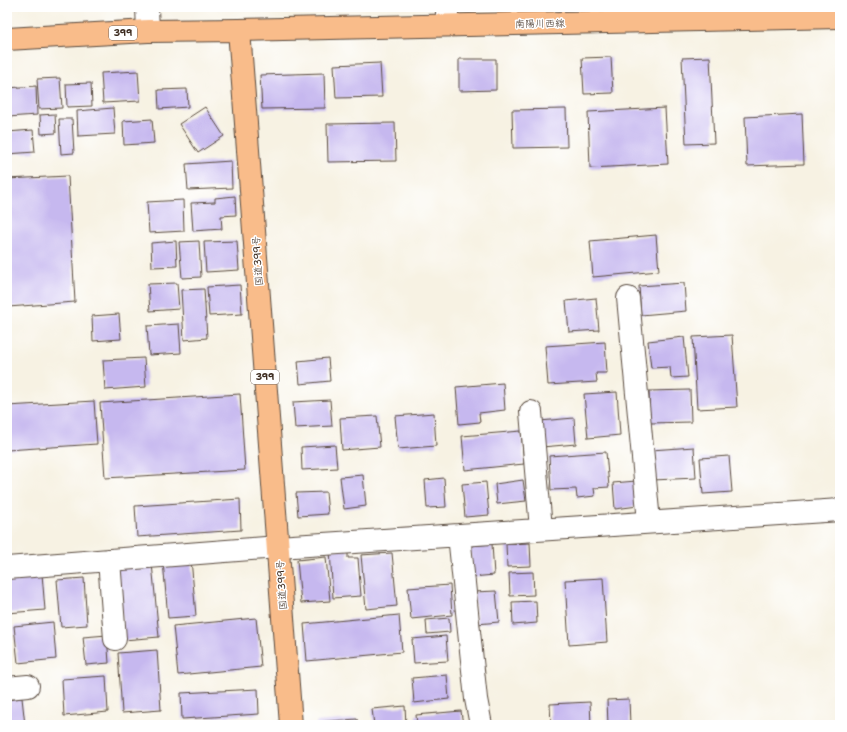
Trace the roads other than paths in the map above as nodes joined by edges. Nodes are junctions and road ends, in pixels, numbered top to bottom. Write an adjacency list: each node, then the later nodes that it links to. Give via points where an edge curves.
1 (147, 7): 6 (lane)
2 (816, 12): 3 (main road, 南陽川西線); 4 (main road, 南陽川西線)
3 (447, 16): 5 (main road, 南陽川西線)
4 (840, 17)
5 (239, 30): 6 (main road, 399); 14 (main road, 国道399号 / 399)
6 (148, 31): 7 (main road, 399)
7 (7, 39)
8 (628, 298): 11 (lane)
9 (531, 412): 12 (lane)
10 (840, 510): 11 (lane)
11 (649, 522): 12 (lane)
12 (541, 529): 13 (lane)
13 (460, 535): 14 (lane); 19 (lane, via 476,699)
14 (278, 546): 15 (lane); 18 (main road, 国道399号 / 399)
15 (109, 560): 16 (lane); 17 (lane)
16 (7, 568)
17 (115, 639)
18 (291, 725)
19 (481, 725)

